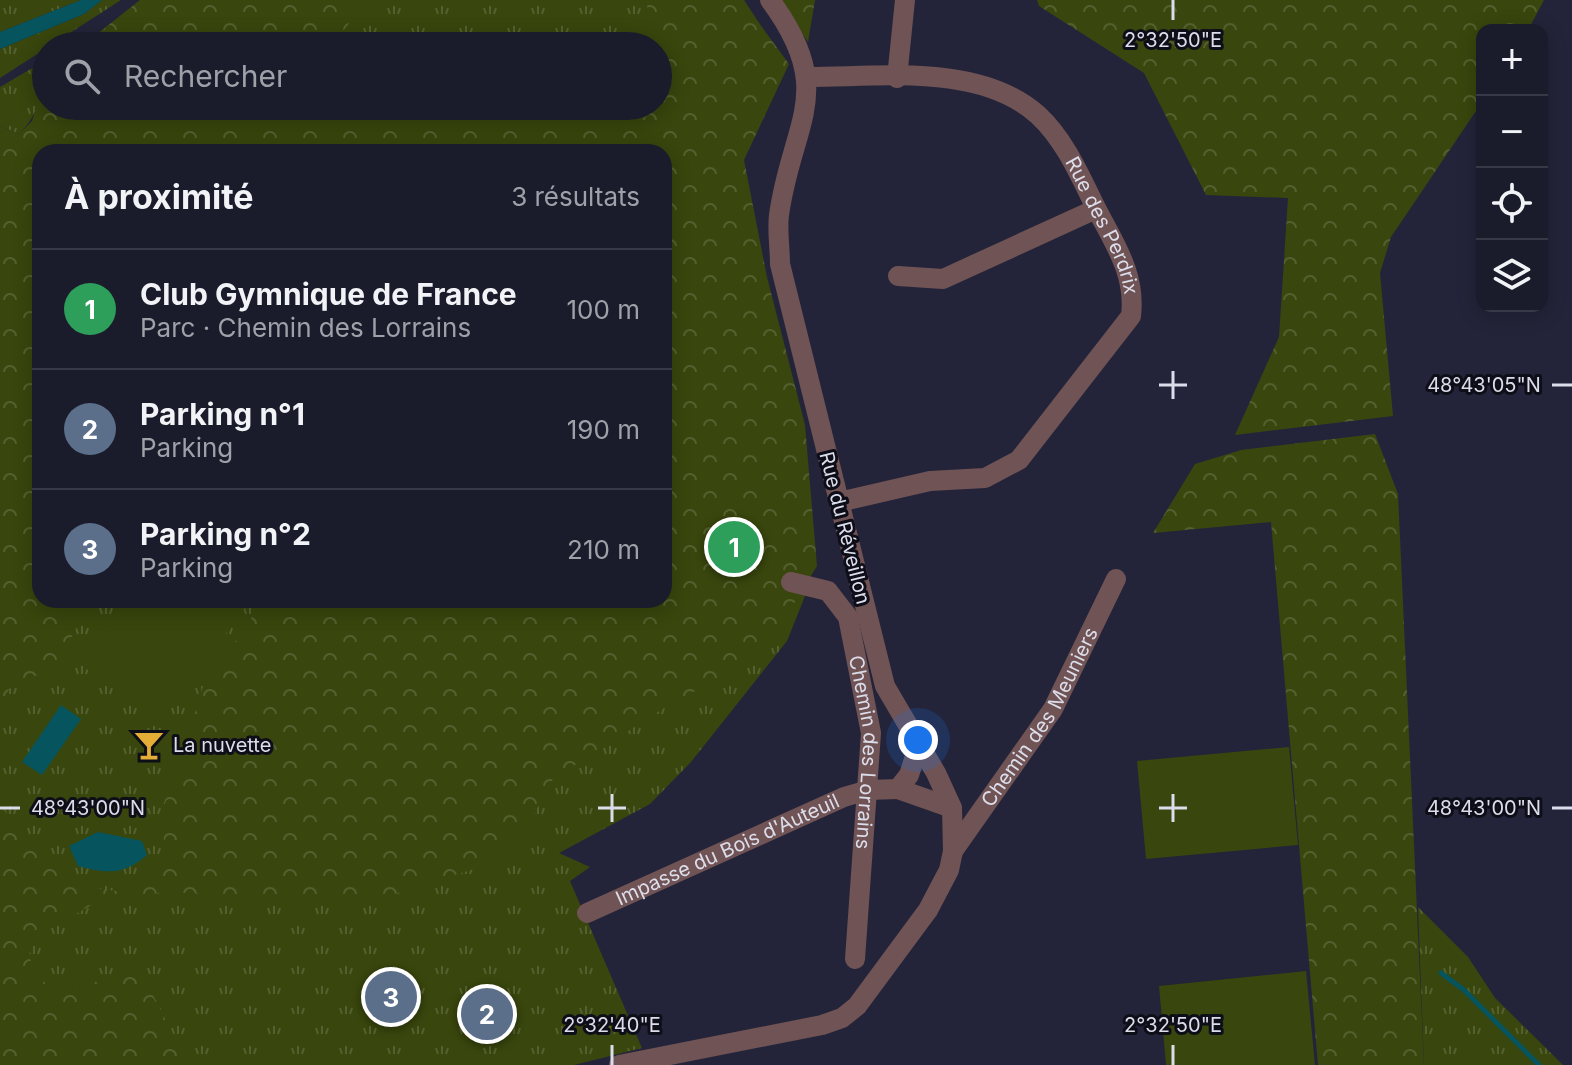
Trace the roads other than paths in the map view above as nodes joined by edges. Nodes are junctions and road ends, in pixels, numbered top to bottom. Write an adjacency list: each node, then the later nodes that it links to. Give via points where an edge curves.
1 (770, 0): 3 (street, Rue du Réveillon, via 797,42)
2 (905, 0): 4 (street)
3 (808, 77): 4 (street, Rue des Perdrix); 7 (street, Rue du Réveillon, via 804,121 779,216 780,264)
4 (897, 78): 5 (street, Rue des Perdrix, via 965,79 1002,90 1038,115 1064,146)
5 (1096, 209): 6 (street, via 943,279); 7 (street, Rue des Perdrix, via 1125,264 1134,292 1131,316 1019,460 985,478 930,481)
6 (898, 276)
7 (839, 502): 10 (street, Rue du Réveillon, via 885,686)
8 (1116, 579): 14 (street, Chemin des Meuniers, via 1053,709)
9 (791, 582): 12 (street, Chemin des Lorrains, via 828,591 848,617 871,733)
10 (919, 744): 11 (street, via 909,775); 13 (street, Rue du Réveillon)
11 (898, 789): 12 (street, Impasse du Bois d'Auteuil); 13 (street)
12 (868, 790): 15 (street, Impasse du Bois d'Auteuil); 16 (street, Chemin des Lorrains)
13 (952, 808): 14 (street, Rue du Réveillon)
14 (953, 851): 17 (street, Rue du Réveillon, via 928,910 857,1006 842,1018)
15 (587, 913)
16 (855, 959)
17 (619, 1065)

